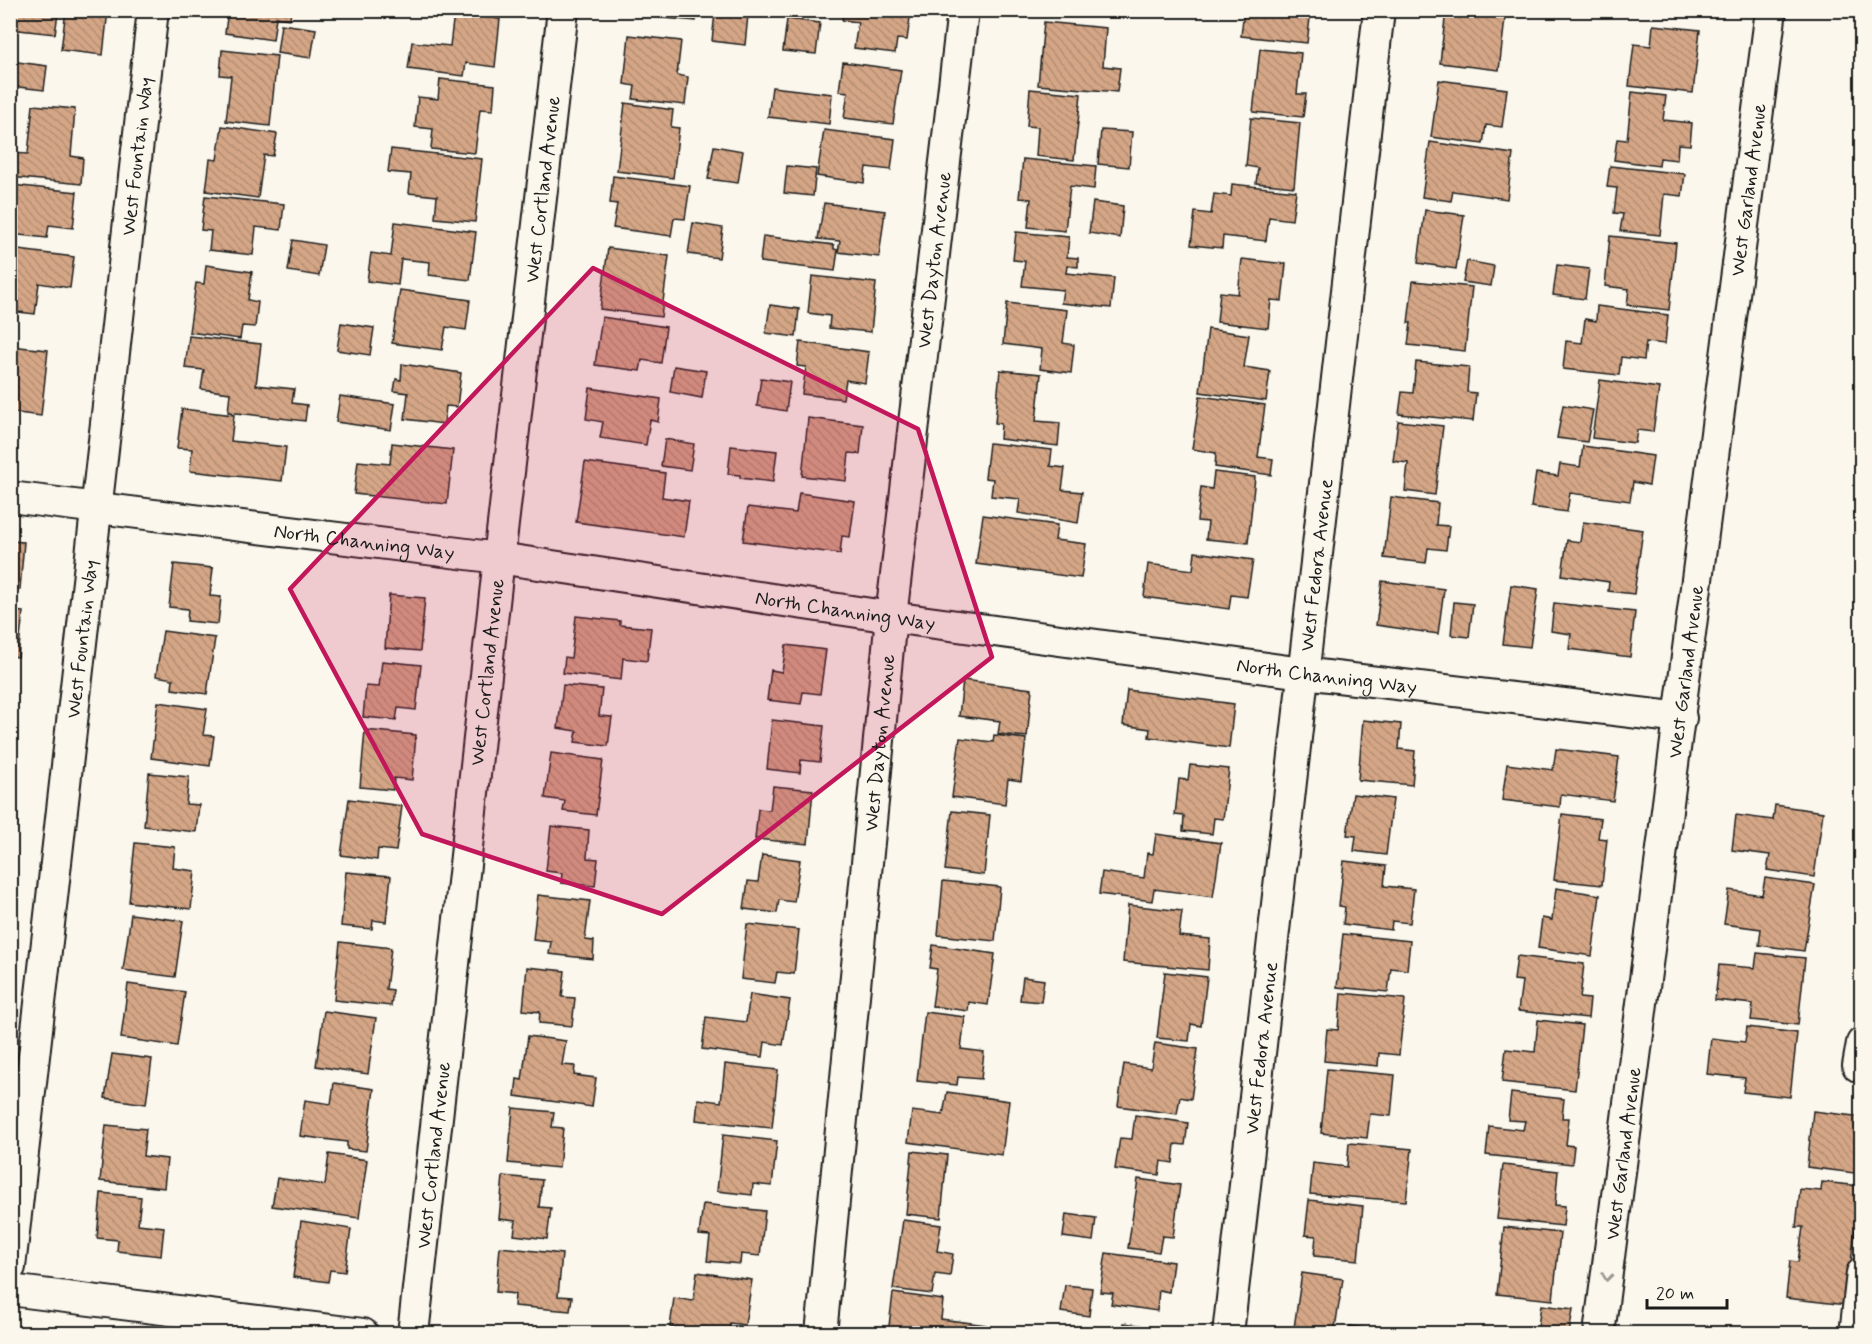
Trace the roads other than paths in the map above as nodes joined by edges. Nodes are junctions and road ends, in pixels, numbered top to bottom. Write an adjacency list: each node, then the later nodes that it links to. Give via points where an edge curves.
1 (153, 10): 7 (street, West Fountain Way)
2 (563, 10): 8 (street, West Cortland Avenue)
3 (963, 10): 9 (street, West Dayton Avenue)
4 (1379, 10): 10 (street, West Fedora Avenue)
5 (1772, 10): 11 (street, West Garland Avenue)
6 (10, 497): 7 (street, North Channing Way)
7 (97, 508): 8 (street, North Channing Way); 14 (street, West Fountain Way)
8 (499, 558): 9 (street, North Channing Way); 18 (street, West Cortland Avenue)
9 (891, 617): 10 (street, North Channing Way); 19 (street, West Dayton Avenue)
10 (1303, 674): 11 (street, North Channing Way); 20 (street, West Fedora Avenue)
11 (1681, 718): 21 (street, West Garland Avenue, one-way to 21)
12 (1862, 1043): 13 (street, via 1858,1066)
13 (1862, 1067)
14 (10, 1268)
15 (1862, 1273): 22 (street)
16 (10, 1290): 17 (street)
17 (363, 1334)
18 (413, 1334)
19 (821, 1334)
20 (1228, 1334)
21 (1599, 1334)
22 (1855, 1334)

